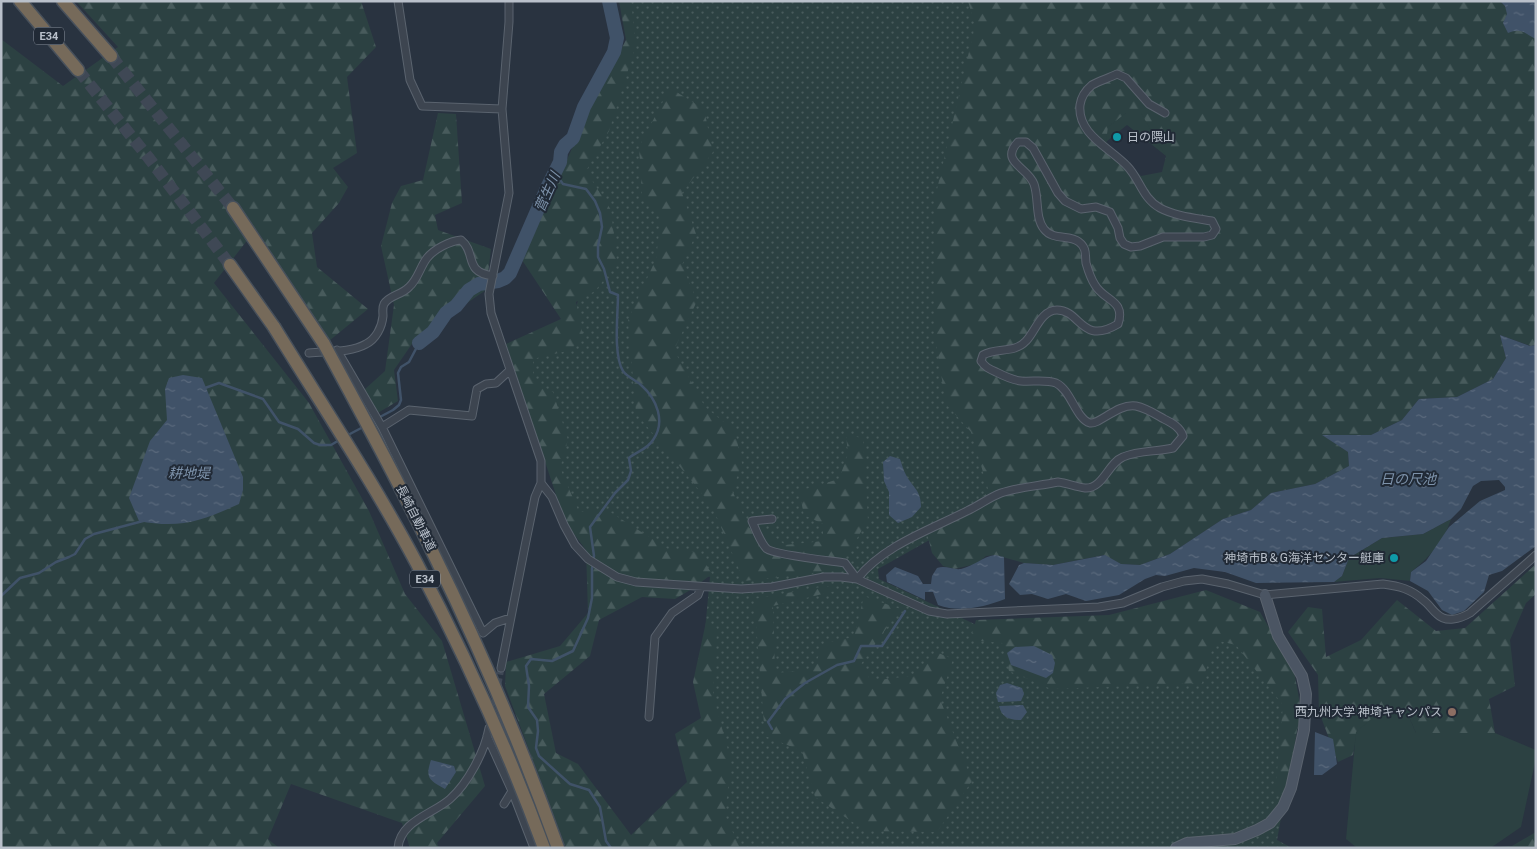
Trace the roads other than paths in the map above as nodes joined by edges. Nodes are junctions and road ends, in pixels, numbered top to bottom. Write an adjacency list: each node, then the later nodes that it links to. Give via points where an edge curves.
1 (20, 1): 6 (highway, E34)
2 (398, 1): 7 (street, via 410,80 422,106)
3 (509, 1): 7 (street)
4 (64, 2): 5 (highway, E34)
5 (111, 56)
6 (78, 70)
7 (502, 109): 11 (street, via 509,193)
8 (1165, 113): 19 (street, via 1149,104 1126,78 1117,74 1092,86 1081,99 1079,115 1087,130 1128,166 1146,198 1160,208 1212,221 1216,229 1212,235 1163,237 1131,247 1124,244 1110,212 1096,207 1081,209 1065,201 1033,148 1026,142 1018,142 1011,155 1014,163 1028,174 1034,184 1040,224 1053,236 1079,242 1086,251 1086,264 1095,286 1118,306 1121,315 1118,324 1108,330 1094,331 1065,311 1048,312 1018,348 989,351 983,354 981,361 985,367 1008,378 1056,383 1064,388 1084,419 1091,423 1125,406 1136,406 1177,426 1184,436 1173,448 1134,452 1120,458 1099,482 1085,488 1058,482 1000,493 898,546 867,566)
9 (233, 208): 32 (highway, 長崎自動車道 / E34, bridge, via 324,344 387,461 466,623)
10 (230, 265): 31 (highway, 長崎自動車道 / E34, bridge, via 274,326 416,562 459,646)
11 (493, 276): 12 (street, via 475,269 464,243 454,240 431,254 410,287 386,302 375,337 367,344); 14 (street, via 489,294 491,313)
12 (337, 350): 13 (street); 15 (street)
13 (309, 352)
14 (510, 370): 15 (street, via 496,383 477,389 472,416 409,410); 16 (street, via 541,461)
15 (382, 428): 22 (street, via 483,633)
16 (541, 483): 20 (street, via 552,497 576,545 598,566 617,577 636,582); 22 (street)
17 (772, 519): 19 (street, via 752,521 767,549 845,563)
18 (1536, 555): 21 (street, via 1470,613 1451,620 1439,616 1424,600 1402,587 1384,584)
19 (857, 579): 20 (street, via 824,578 756,589); 21 (street, via 929,611 948,614 1099,607 1123,603 1184,581 1228,584)
20 (701, 587): 24 (street, via 698,595 672,612 655,637)
21 (1265, 595): 33 (street, via 1278,636 1302,676 1306,694 1304,730 1291,788 1283,807 1270,823 1257,830 1235,839 1187,843)
22 (510, 618): 23 (street)
23 (501, 668)
24 (649, 717)
25 (489, 728): 26 (street)
26 (487, 736): 27 (street); 29 (street, via 472,771 456,792 411,824 402,835)
27 (512, 790): 28 (street); 30 (street)
28 (504, 804)
29 (398, 848)
30 (534, 848)
31 (544, 848)
32 (558, 848)
33 (1176, 848)

